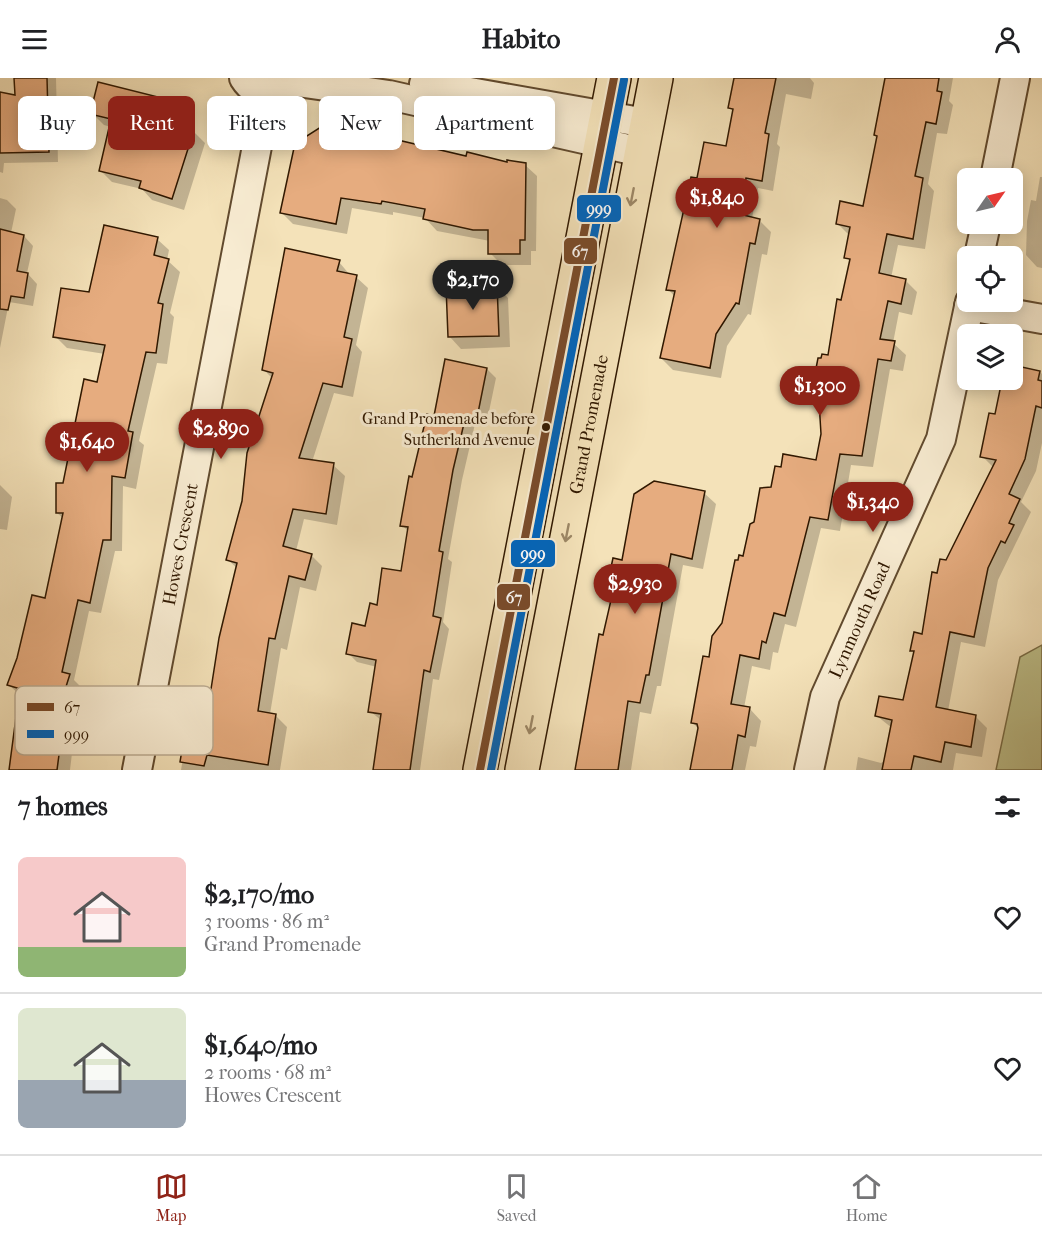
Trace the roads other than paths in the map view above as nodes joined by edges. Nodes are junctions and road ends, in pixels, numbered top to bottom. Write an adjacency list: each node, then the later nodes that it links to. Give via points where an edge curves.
1 (392, 78): 8 (street)
2 (614, 78): 11 (main road)
3 (656, 78): 12 (main road, Grand Promenade)
4 (1015, 78): 14 (street)
5 (248, 82): 6 (street, via 266,93)
6 (289, 82): 7 (street, Howes Crescent); 9 (street)
7 (282, 96)
8 (448, 96)
9 (414, 97)
10 (555, 118): 11 (street)
11 (604, 128): 12 (street); 18 (main road)
12 (644, 137): 19 (main road, Grand Promenade, one-way to 19)
13 (256, 150): 20 (street, Howes Crescent)
14 (997, 168)
15 (967, 312): 25 (street, Lynmouth Road, via 941,439 825,697)
16 (1008, 312): 17 (street)
17 (1042, 319)
18 (541, 456): 19 (main road); 23 (main road)
19 (580, 465): 24 (main road, Grand Promenade, one-way to 24)
20 (153, 686)
21 (140, 755): 22 (street, Howes Crescent)
22 (137, 770)
23 (480, 770)
24 (522, 770)
25 (809, 770)

